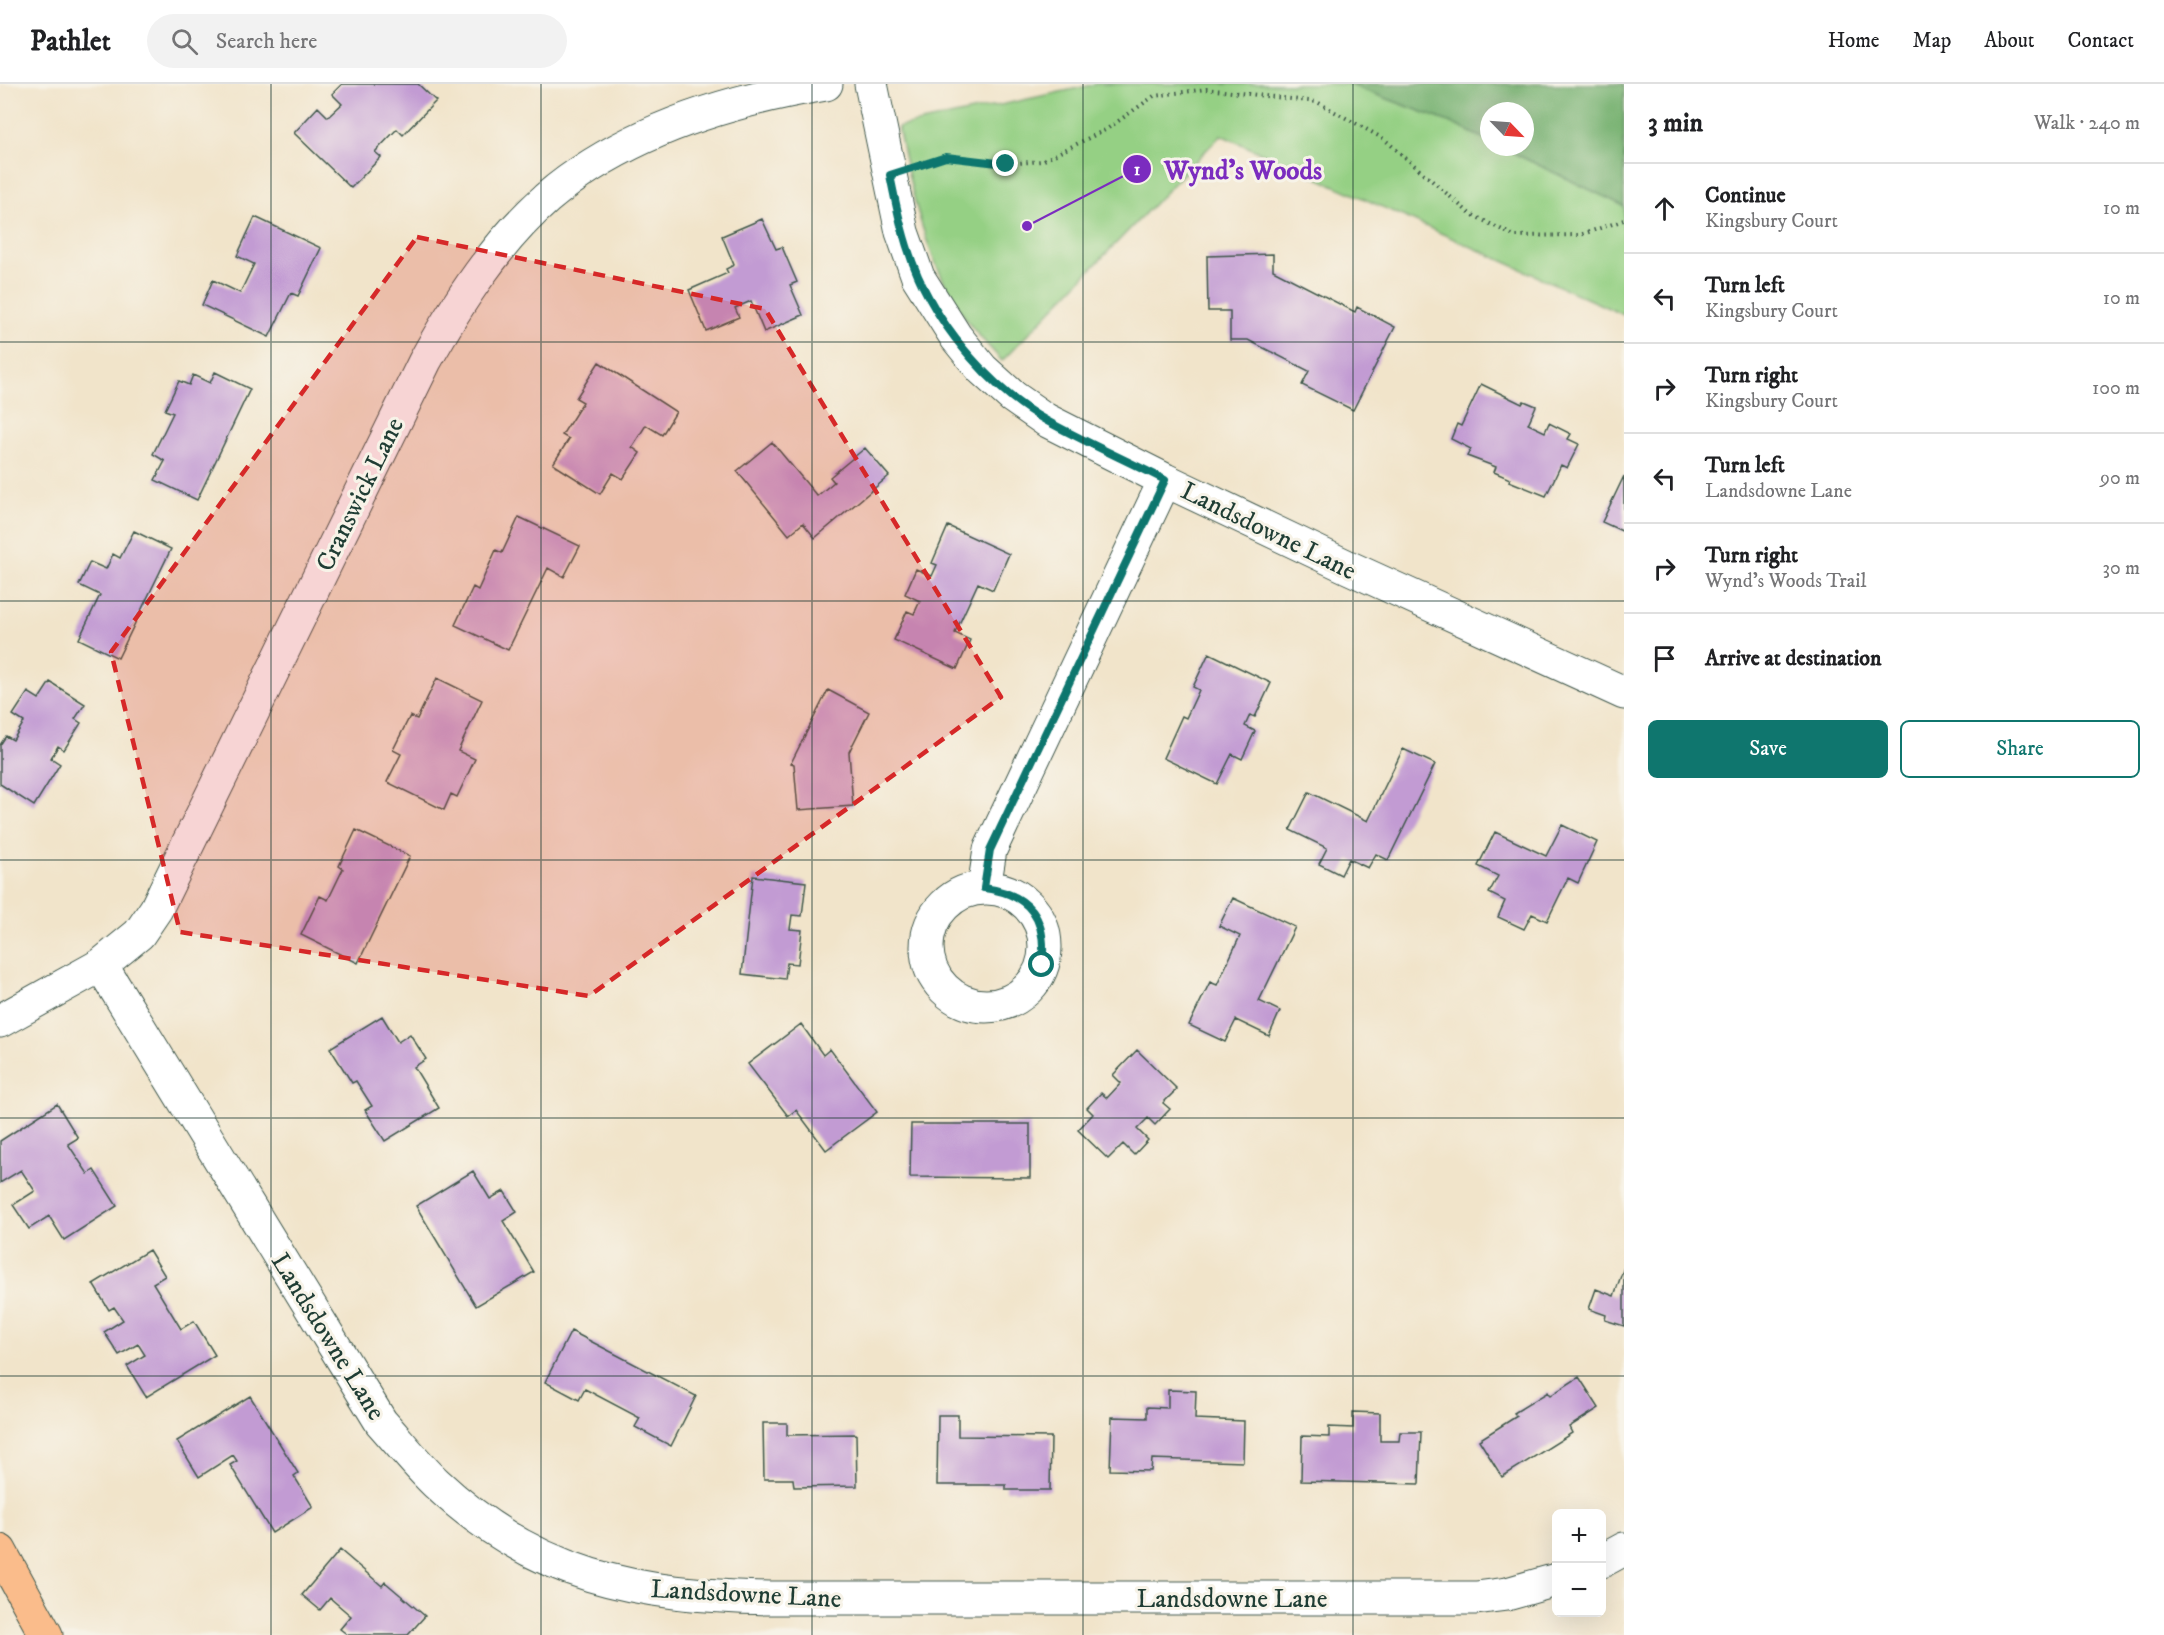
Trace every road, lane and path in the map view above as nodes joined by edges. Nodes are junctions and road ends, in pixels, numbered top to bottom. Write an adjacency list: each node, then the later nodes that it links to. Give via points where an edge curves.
1 (826, 84): 8 (street, Cranswick Lane, via 787,90 690,119 594,165 525,220 478,275 424,361 156,909 139,934)
2 (871, 84): 3 (street, Landsdowne Lane)
3 (890, 175): 4 (path, via 946,157 1006,164 1042,161 1107,129 1154,96 1206,89 1317,102 1384,139 1469,213 1514,236 1580,235); 5 (street, Landsdowne Lane, via 902,232 918,277 956,337 982,369 1012,397 1046,420)
4 (1624, 220)
5 (1165, 480): 6 (street, Landsdowne Lane); 7 (street, via 990,850)
6 (1624, 693)
7 (984, 888)
8 (101, 965): 9 (street, Cranswick Lane); 13 (street, Landsdowne Lane, via 381,1422 435,1482 467,1510 504,1536 546,1558 591,1577 646,1590 709,1597 1476,1598)
9 (0, 1021)
10 (1624, 1549): 12 (street)
11 (0, 1551): 14 (main road)
12 (1606, 1560)
13 (1552, 1581)
14 (46, 1635)

